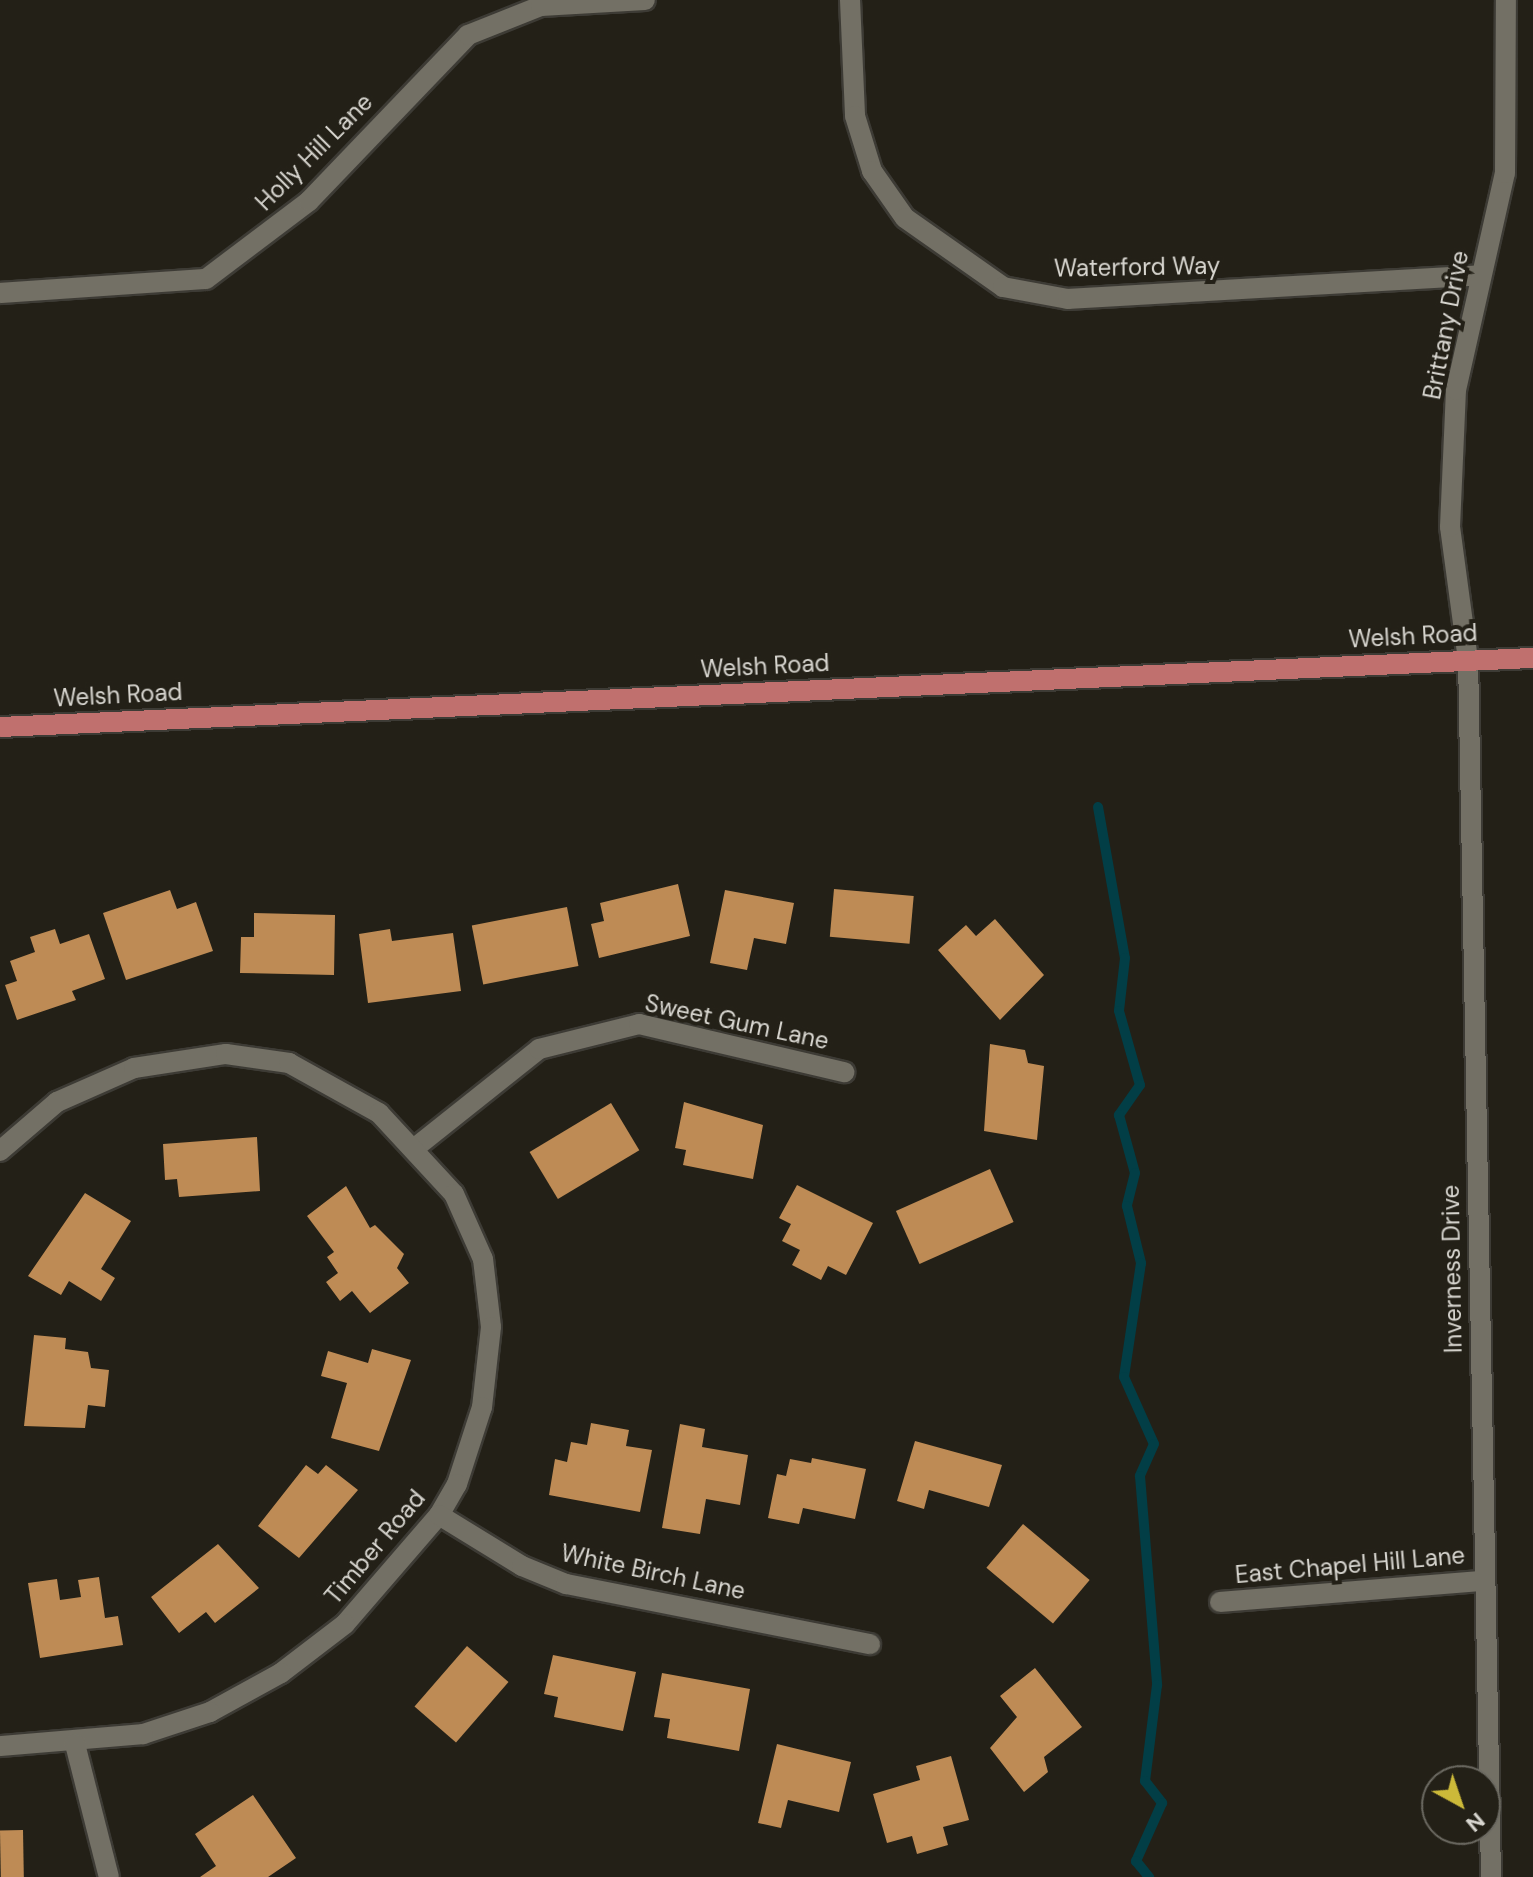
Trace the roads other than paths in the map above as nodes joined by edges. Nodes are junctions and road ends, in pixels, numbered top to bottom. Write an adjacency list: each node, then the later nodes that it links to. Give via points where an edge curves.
1 (645, 0): 5 (street, Holly Hill Lane, via 541,6 468,35 309,201 206,279)
2 (850, 0): 4 (street, Waterford Way, via 855,116 872,171 905,218 1003,287 1068,299)
3 (1506, 0): 4 (street, Brittany Drive, via 1505,173)
4 (1480, 275): 7 (street, Brittany Drive, via 1456,390 1450,527)
5 (0, 293)
6 (1533, 658): 7 (main road, Welsh Road)
7 (1468, 660): 8 (main road, Welsh Road); 13 (street, Inverness Drive)
8 (0, 727)
9 (844, 1072): 10 (street, Sweet Gum Lane, via 639,1024 539,1049)
10 (416, 1147): 11 (street, Timber Road, via 319,1074 226,1054 170,1058 106,1078 57,1102); 12 (street, Timber Road, via 470,1223 490,1295 482,1407)
11 (0, 1151)
12 (439, 1515): 15 (street, White Birch Lane, via 522,1566 566,1584); 16 (street, Timber Road, via 345,1624 281,1673 210,1712 143,1734)
13 (1483, 1581): 14 (street, East Chapel Hill Lane); 19 (street, Inverness Drive)
14 (1220, 1602)
15 (870, 1644)
16 (75, 1744): 17 (street, Timber Road); 18 (street)
17 (0, 1746)
18 (109, 1877)
19 (1491, 1877)

